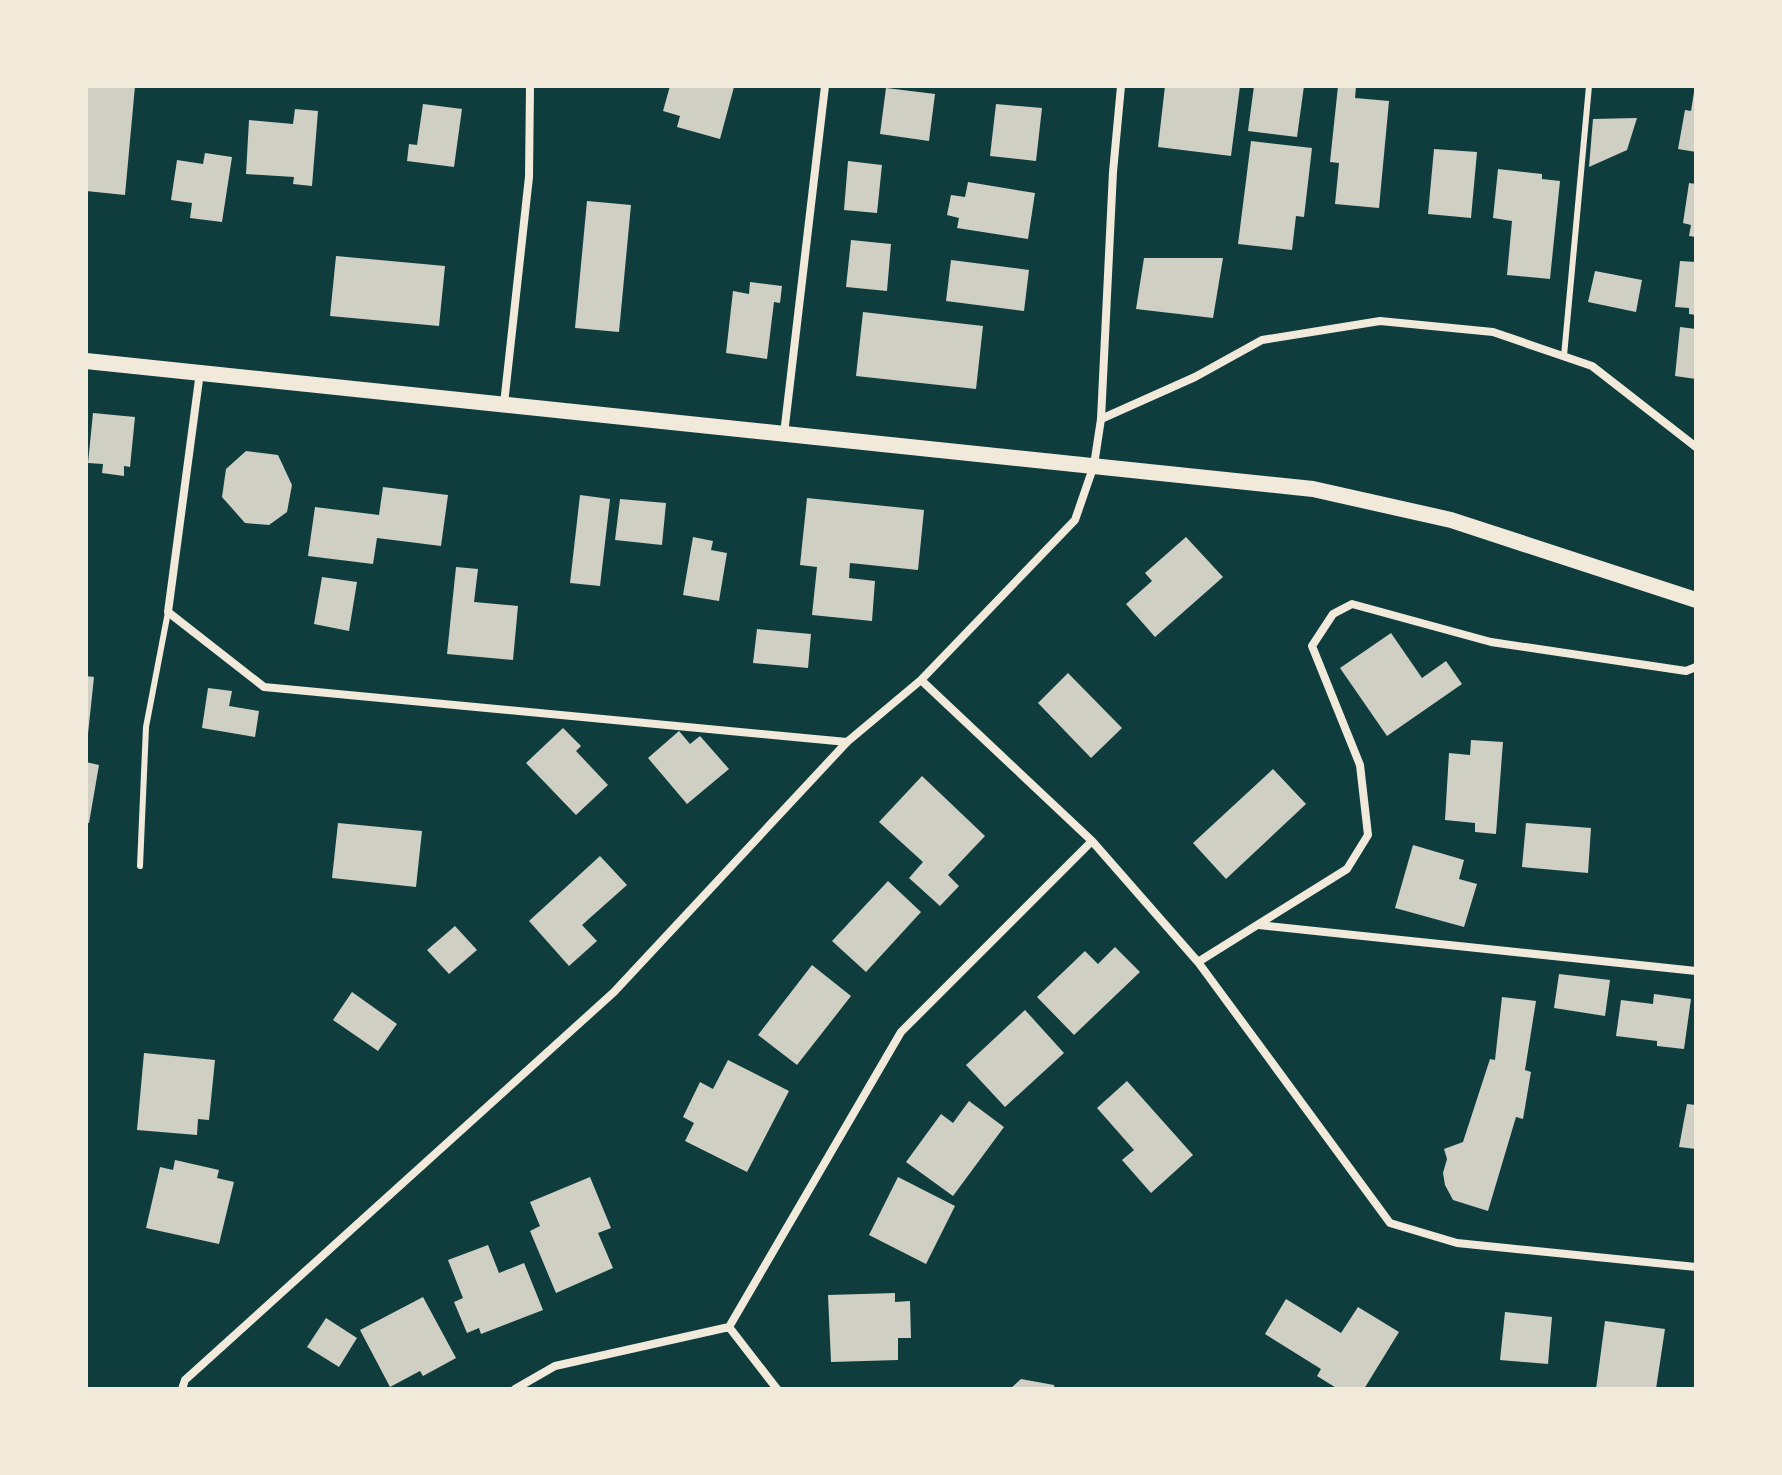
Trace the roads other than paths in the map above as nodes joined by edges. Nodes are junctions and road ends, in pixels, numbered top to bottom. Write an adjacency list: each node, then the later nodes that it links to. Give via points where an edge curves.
1 (530, 86): 8 (street, via 529,177)
2 (825, 86): 10 (street)
3 (1121, 86): 9 (street)
4 (1589, 86): 5 (lane)
5 (1564, 356): 9 (street, via 1493,332 1380,321 1262,340); 11 (street, via 1592,366)
6 (86, 361): 7 (main road)
7 (200, 371): 8 (main road); 14 (street)
8 (504, 404): 10 (main road)
9 (1101, 419): 12 (street)
10 (784, 434): 12 (main road)
11 (1696, 447)
12 (1094, 465): 13 (main road, via 1313,489 1451,520); 16 (street, via 1075,520)
13 (1696, 600)
14 (168, 612): 17 (street, via 264,687); 19 (lane, via 146,727)
15 (1696, 667): 20 (street, via 1686,671 1491,642 1352,604 1333,614 1312,646 1360,765 1368,835 1347,869)
16 (921, 680): 17 (street); 18 (street)
17 (847, 742): 25 (street, via 614,992 185,1380)
18 (1092, 841): 21 (street); 24 (street, via 901,1032)
19 (140, 866)
20 (1258, 925): 21 (street); 22 (street)
21 (1198, 962): 23 (street, via 1390,1223 1457,1243)
22 (1696, 971)
23 (1696, 1267)
24 (729, 1327): 26 (street, via 555,1366); 27 (street)
25 (182, 1389)
26 (515, 1389)
27 (777, 1389)

